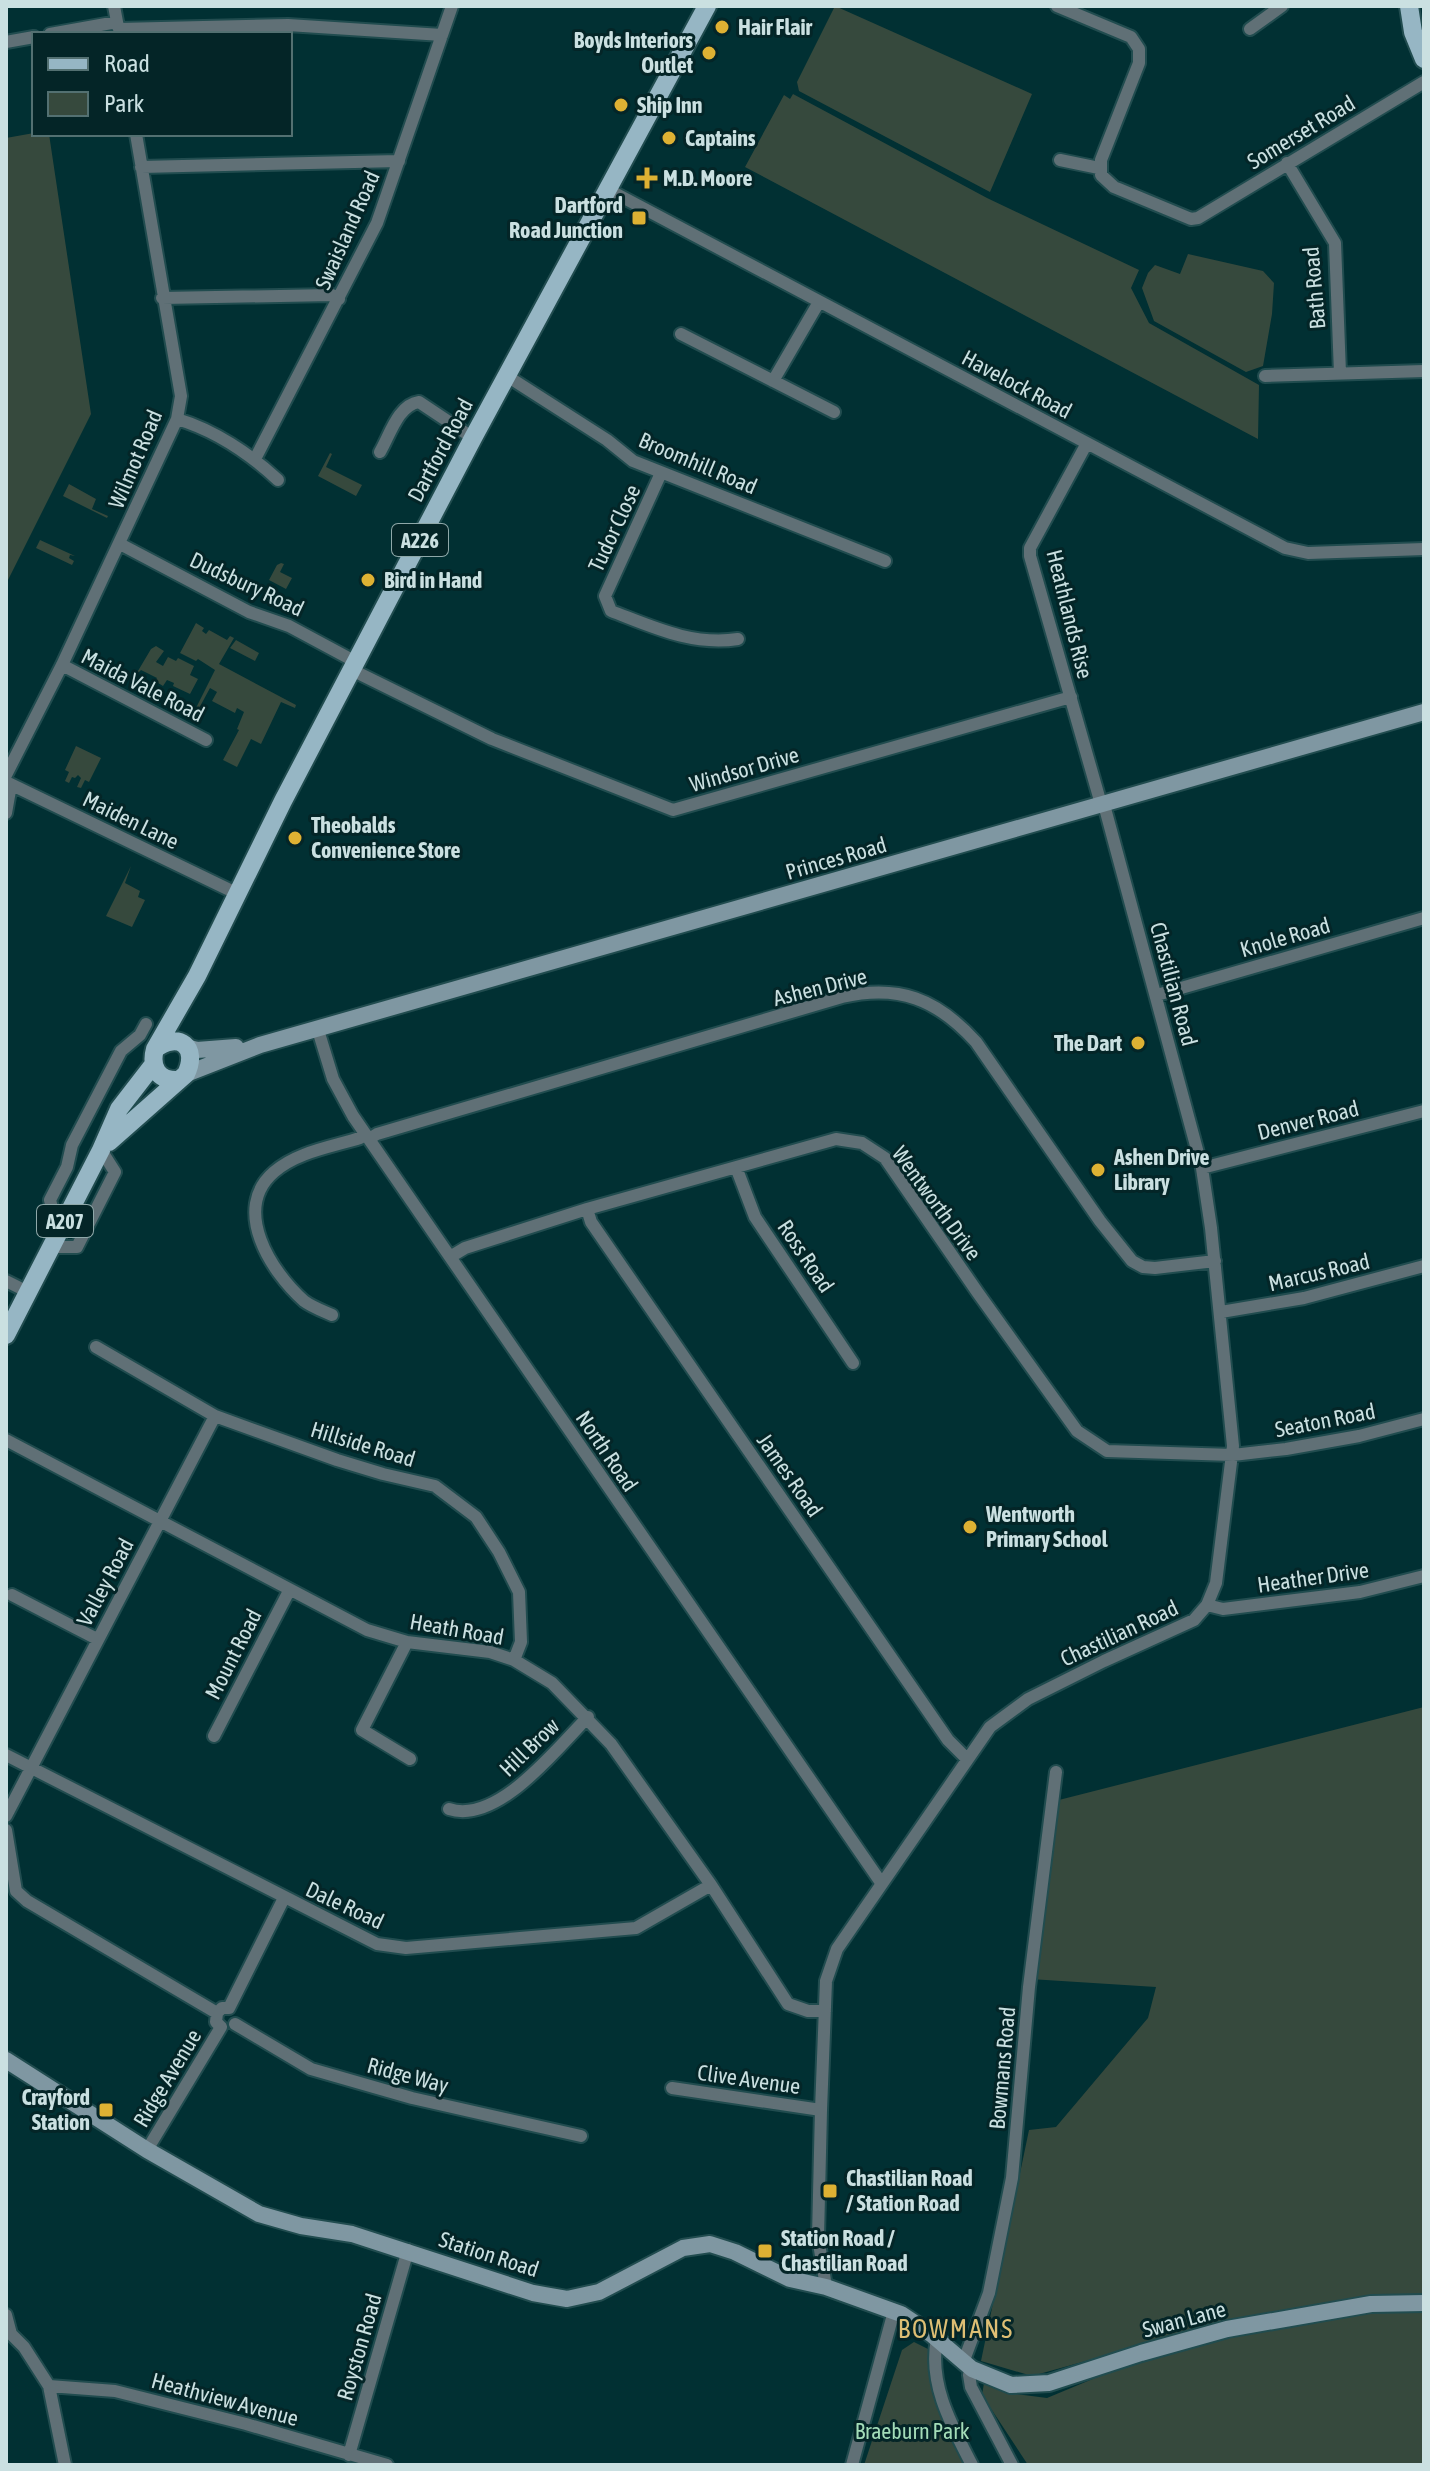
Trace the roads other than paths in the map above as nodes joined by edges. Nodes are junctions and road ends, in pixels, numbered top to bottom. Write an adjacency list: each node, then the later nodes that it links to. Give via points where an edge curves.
1 (114, 6): 7 (street)
2 (452, 6): 10 (street, Swaisland Road)
3 (707, 6): 21 (main road, Dartford Road / A226)
4 (1057, 6): 20 (street, via 1131,37 1139,49 1139,63)
5 (1282, 6): 8 (street)
6 (1409, 6): 13 (main road)
7 (118, 28): 9 (street); 10 (street, via 288,25)
8 (1250, 29)
9 (73, 32)
10 (442, 35): 17 (street, Swaisland Road)
11 (32, 37): 12 (street)
12 (6, 42)
13 (1424, 59)
14 (1424, 82): 18 (street, Somerset Road)
15 (136, 136): 19 (street, Wilmot Road)
16 (1060, 160): 20 (street)
17 (399, 161): 19 (street); 23 (street, Swaisland Road, via 377,223)
18 (1287, 163): 20 (street, Somerset Road, via 1198,218 1111,185); 27 (street, Bath Road, via 1335,243)
19 (141, 167): 22 (street, Wilmot Road)
20 (1099, 168)
21 (607, 189): 24 (street, Havelock Road); 28 (main road, Dartford Road / A226)
22 (162, 298): 23 (street); 32 (street, Wilmot Road, via 181,396)
23 (339, 299): 36 (street, Swaisland Road)
24 (819, 302): 30 (street); 34 (street, Havelock Road)
25 (681, 334): 30 (street)
26 (1424, 371): 27 (street)
27 (1340, 373): 29 (street)
28 (507, 376): 33 (main road, Dartford Road / A226); 37 (street, Broomhill Road, via 633,461)
29 (1265, 376)
30 (773, 381): 31 (street)
31 (834, 412)
32 (177, 419): 36 (street); 39 (street, Wilmot Road)
33 (473, 438): 35 (street, via 419,402 410,403); 44 (main road, Dartford Road / A226)
34 (1087, 443): 40 (street, Havelock Road, via 1296,552); 45 (street, Heathlands Rise, via 1030,548)
35 (380, 452)
36 (255, 459): 38 (street)
37 (661, 473): 41 (street, Broomhill Road); 42 (street, Tudor Close, via 605,596 611,611 685,639)
38 (278, 480)
39 (120, 544): 43 (street, Wilmot Road); 44 (street, Dudsbury Road, via 249,612 289,626)
40 (1424, 549)
41 (885, 561)
42 (738, 639)
43 (62, 665): 47 (street, Maida Vale Road); 48 (street, Wilmot Road)
44 (354, 666): 45 (street, Windsor Drive, via 492,739 673,810); 51 (main road, Dartford Road / A226)
45 (1071, 697): 49 (street, Heathlands Rise)
46 (1424, 712): 49 (street, Princes Road)
47 (206, 740)
48 (8, 781): 50 (street, Wilmot Road); 51 (street, Maiden Lane)
49 (1102, 804): 53 (street, Chastilian Road); 56 (street, Princes Road)
50 (6, 813)
51 (238, 894): 54 (main road, Dartford Road / A226)
52 (1424, 918): 53 (street, Knole Road)
53 (1157, 995): 67 (street, Chastilian Road)
54 (180, 1007): 57 (main road, Dartford Road / A226, via 178,1033); 59 (main road, Dartford Road / A226)
55 (146, 1024): 61 (street, via 121,1051)
56 (318, 1030): 58 (street, Princes Road); 64 (street, North Road, via 338,1090)
57 (183, 1044): 58 (street, Princes Road, via 212,1050); 59 (main road, via 165,1042); 60 (main road, via 191,1056)
58 (260, 1045): 60 (street, Princes Road)
59 (154, 1057): 60 (main road, via 160,1076); 62 (main road, A207)
60 (182, 1077): 65 (main road, A207)
61 (98, 1097): 62 (street); 69 (street, via 50,1200)
62 (119, 1109): 65 (main road, A207)
63 (1424, 1111): 67 (street, Denver Road)
64 (367, 1136): 71 (street, North Road); 72 (street, Ashen Drive, via 842,997 900,993 940,1010 976,1042 1132,1261 1155,1268); 77 (street, Ashen Drive, via 291,1159 271,1174 259,1193 255,1218 269,1258 306,1302)
65 (101, 1150): 69 (main road, A207); 70 (street, via 115,1172 77,1247)
66 (736, 1167): 68 (street, Wentworth Drive); 80 (street, Ross Road, via 755,1217); 84 (street, Wentworth Drive, via 836,1139 862,1143 885,1158 1077,1431 1107,1451)
67 (1202, 1168): 72 (street, Chastilian Road)
68 (587, 1209): 71 (street, Wentworth Drive); 97 (street, James Road, via 591,1222 948,1740)
69 (66, 1219): 70 (main road, A207)
70 (52, 1247): 75 (main road, A207)
71 (450, 1257): 103 (street, North Road)
72 (1215, 1261): 76 (street, Chastilian Road)
73 (1424, 1266): 76 (street, Marcus Road, via 1304,1298)
74 (6, 1281): 75 (street)
75 (28, 1292): 78 (main road, A207)
76 (1221, 1312): 84 (street, Chastilian Road)
77 (332, 1315)
78 (6, 1335)
79 (96, 1347): 81 (street, Hillside Road)
80 (853, 1363)
81 (215, 1416): 85 (street, Valley Road); 92 (street, Hillside Road, via 337,1460 435,1486 476,1517 519,1592 521,1642)
82 (1424, 1419): 84 (street, Seaton Road, via 1328,1442)
83 (6, 1440): 85 (street, Heath Road)
84 (1233, 1455): 89 (street, Chastilian Road, via 1218,1572)
85 (159, 1523): 87 (street, Heath Road); 90 (street, Valley Road)
86 (1424, 1576): 89 (street, Heather Drive, via 1360,1592 1223,1609)
87 (289, 1591): 91 (street, Heath Road, via 367,1630); 94 (street, Mount Road)
88 (12, 1595): 90 (street)
89 (1207, 1605): 97 (street, Chastilian Road, via 1187,1625 1008,1711)
90 (97, 1639): 98 (street, Valley Road)
91 (407, 1642): 92 (street, Heath Road); 96 (street, via 362,1730)
92 (514, 1660): 93 (street, Heath Road, via 552,1683)
93 (588, 1717): 100 (street, Hill Brow, via 510,1795 472,1811); 104 (street, Heath Road)
94 (214, 1736)
95 (6, 1755): 98 (street, Dale Road)
96 (410, 1759)
97 (967, 1759): 103 (street, Chastilian Road)
98 (30, 1767): 101 (street); 105 (street, Dale Road)
99 (1056, 1772): 121 (street, Bowmans Road, via 1012,2178)
100 (449, 1809)
101 (6, 1816)
102 (6, 1830): 106 (street, via 16,1891 27,1901)
103 (882, 1884): 107 (street, Chastilian Road, via 837,1949 826,1981)
104 (711, 1885): 105 (street, Dale Road, via 636,1928 406,1948 377,1944); 107 (street, Heath Road, via 788,2004)
105 (284, 1898): 106 (street)
106 (223, 2010): 108 (street, Ridge Avenue, via 236,2016); 109 (street, Ridge Avenue, via 216,2022)
107 (825, 2011): 112 (street, Chastilian Road)
108 (235, 2024): 109 (street, Ridge Avenue); 113 (street, Ridge Way, via 311,2069)
109 (221, 2027): 114 (street, Ridge Avenue)
110 (6, 2060): 114 (street, Station Road)
111 (672, 2088): 112 (street, Clive Avenue)
112 (821, 2110): 116 (street, Chastilian Road, via 818,2237)
113 (581, 2136)
114 (147, 2150): 115 (street, Station Road, via 259,2214)
115 (408, 2250): 116 (street, Station Road, via 533,2293 567,2299 599,2292 697,2244 723,2248 790,2279); 123 (street, Royston Road)
116 (826, 2287): 118 (street, Station Road)
117 (1424, 2303): 121 (street, Swan Lane, via 1371,2304 1227,2329 1044,2384 1011,2385)
118 (894, 2311): 120 (street, Station Road); 126 (street)
119 (6, 2315): 122 (street, via 11,2334)
120 (937, 2339): 121 (street, Station Road); 127 (street, via 936,2378)
121 (968, 2366): 128 (street, via 971,2387)
122 (49, 2386): 123 (street, Heathview Avenue, via 115,2391); 124 (street)
123 (349, 2455): 125 (street, Heathview Avenue)
124 (65, 2465)
125 (387, 2465)
126 (852, 2465)
127 (972, 2465)
128 (1012, 2465)

